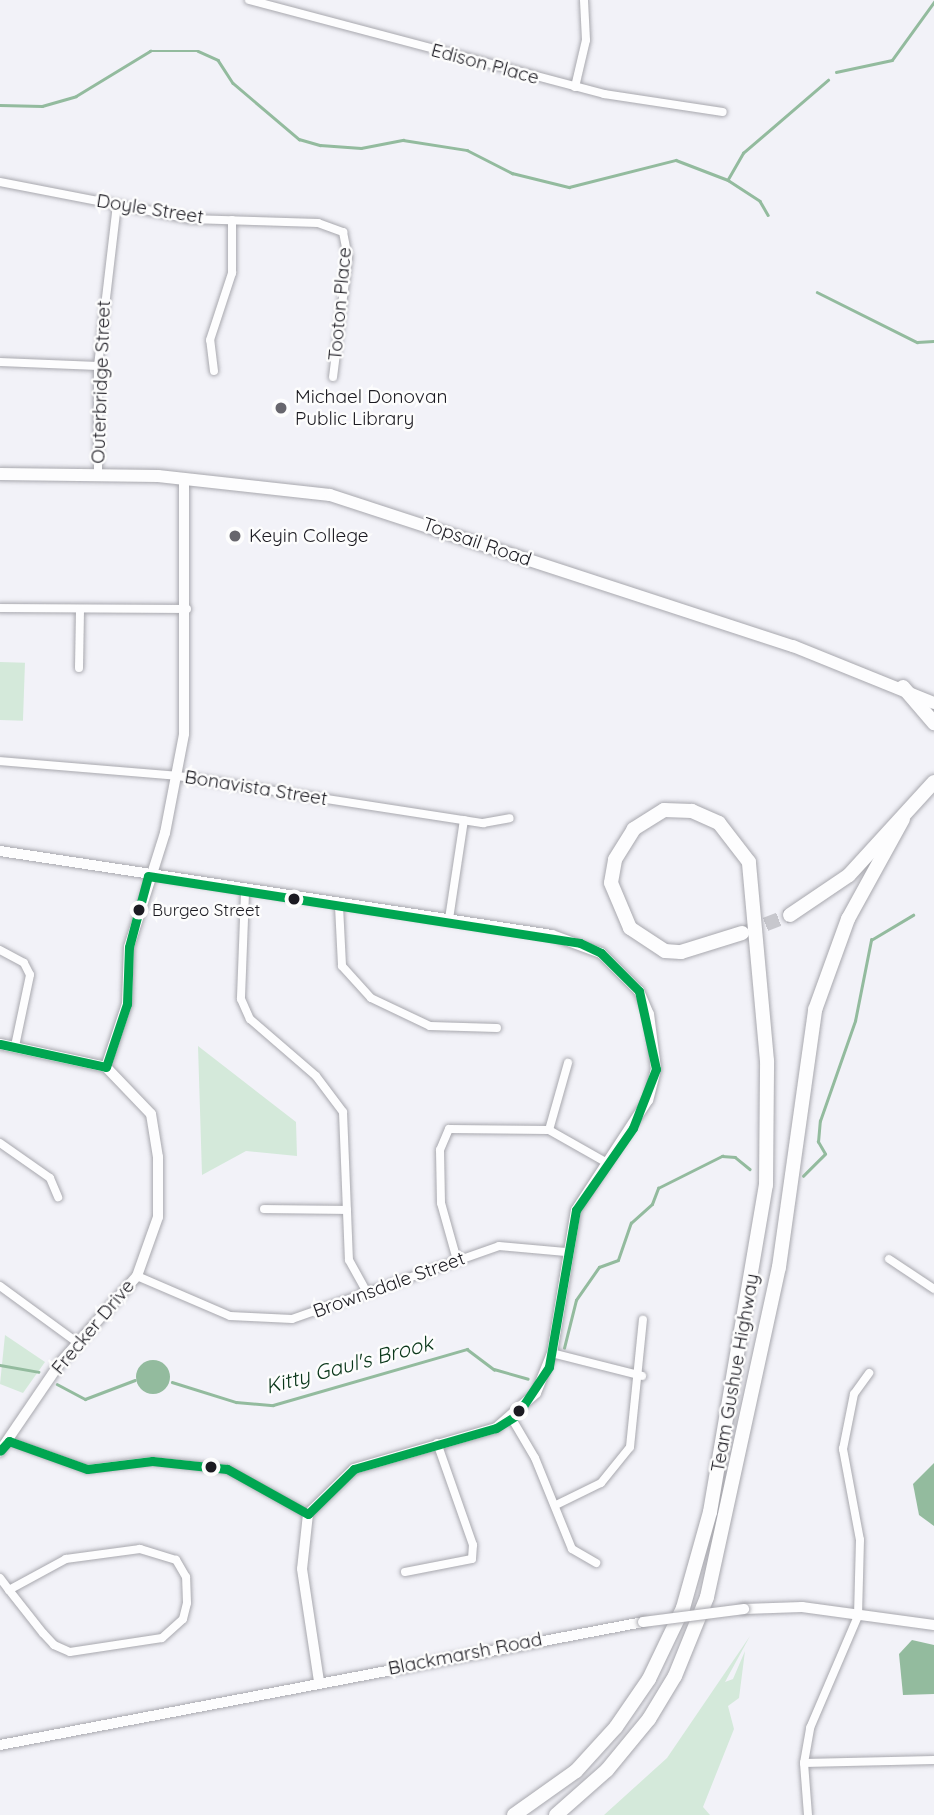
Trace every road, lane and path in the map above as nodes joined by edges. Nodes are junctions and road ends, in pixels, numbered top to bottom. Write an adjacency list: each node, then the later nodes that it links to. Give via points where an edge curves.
1 (249, 0): 3 (street, Edison Place)
2 (584, 0): 3 (street, via 586,40)
3 (575, 87): 4 (street, Edison Place)
4 (723, 111)
5 (0, 182): 6 (street, Doyle Street)
6 (117, 205): 7 (street, Doyle Street); 10 (street, Outerbridge Street)
7 (232, 220): 8 (street, Doyle Street, via 318,223); 11 (street, via 232,272 210,340)
8 (343, 232): 12 (street, Tooton Place, via 348,257)
9 (0, 362): 10 (street)
10 (98, 366): 14 (street, Outerbridge Street)
11 (214, 371)
12 (333, 377)
13 (0, 474): 14 (main road, Topsail Road)
14 (98, 476): 15 (main road, Topsail Road)
15 (184, 479): 18 (street); 20 (main road, Topsail Road, via 272,486 363,504)
16 (0, 608): 17 (street)
17 (80, 609): 18 (street); 19 (street)
18 (187, 609): 24 (street)
19 (79, 668)
20 (903, 687): 21 (main road, Topsail Road); 22 (highway)
21 (934, 703)
22 (934, 723)
23 (0, 761): 24 (street, Bonavista Street)
24 (178, 776): 28 (street, Bonavista Street); 30 (street)
25 (934, 782): 27 (highway)
26 (510, 818): 28 (street, Bonavista Street)
27 (903, 819): 33 (highway, via 830,892); 77 (highway, Team Gushue Highway, via 853,910 823,981 791,1164 779,1268 718,1558 696,1627 649,1719 607,1770)
28 (464, 820): 34 (street)
29 (0, 851): 30 (street)
30 (148, 876): 31 (street); 41 (street, via 129,947 127,1004)
31 (245, 893): 32 (street); 47 (street, via 241,999 258,1028 316,1076 343,1112)
32 (339, 906): 34 (street); 37 (street, via 342,966 371,998 430,1026)
33 (790, 915)
34 (449, 919): 44 (street, via 580,943 601,953 639,991 655,1043 656,1069 648,1100)
35 (742, 933): 76 (highway, Team Gushue Highway, via 681,952 647,942 621,914 613,868 634,829 656,813 679,809 719,823 749,862 767,1061 766,1185 692,1586 649,1679 616,1727 576,1771)
36 (0, 950): 39 (street, via 24,963 30,975)
37 (497, 1028)
38 (0, 1044): 39 (street)
39 (15, 1046): 41 (street)
40 (568, 1063): 42 (street)
41 (106, 1068): 51 (street, Frecker Drive, via 151,1114 158,1157 158,1217)
42 (548, 1130): 44 (street); 50 (street, via 471,1126 444,1134 441,1203)
43 (0, 1143): 45 (street, via 50,1178)
44 (607, 1163): 48 (street, via 576,1210)
45 (58, 1197)
46 (264, 1209): 47 (street)
47 (347, 1210): 54 (street, via 349,1260)
48 (566, 1252): 50 (street, Brownsdale Street, via 499,1246); 57 (street)
49 (889, 1259): 53 (street)
50 (457, 1260): 54 (street, Brownsdale Street)
51 (137, 1276): 54 (street, Brownsdale Street, via 144,1284 254,1320 292,1319); 56 (street, Frecker Drive)
52 (0, 1286): 56 (street)
53 (934, 1289)
54 (367, 1292)
55 (643, 1320): 59 (street)
56 (78, 1343): 61 (street, Frecker Drive)
57 (552, 1353): 59 (street); 60 (street, via 536,1394)
58 (869, 1373): 70 (street, via 854,1394 843,1450 860,1540)
59 (642, 1376): 64 (street, via 637,1419 622,1460 591,1490)
60 (512, 1419): 62 (street); 64 (street)
61 (9, 1441): 63 (street, Frecker Drive); 65 (street, via 87,1469 152,1461 226,1468)
62 (438, 1443): 65 (street, via 355,1469); 67 (street, via 473,1545 472,1559)
63 (0, 1451)
64 (556, 1505): 66 (street, via 572,1549)
65 (308, 1514): 72 (street, via 302,1569)
66 (596, 1563)
67 (405, 1572)
68 (0, 1578): 69 (street)
69 (9, 1590): 69 (street, via 66,1559 140,1549 176,1560 186,1577 187,1603 183,1619 162,1638 70,1652 54,1645)
70 (858, 1616): 71 (main road, Blackmarsh Road); 72 (main road, Blackmarsh Road, bridge, via 802,1607 744,1609 643,1622); 75 (street, via 823,1691)
71 (934, 1625)
72 (319, 1682): 73 (main road, Blackmarsh Road)
73 (0, 1745)
74 (934, 1760): 75 (street)
75 (804, 1763): 78 (street)
76 (514, 1815)
77 (556, 1815)
78 (808, 1815)

